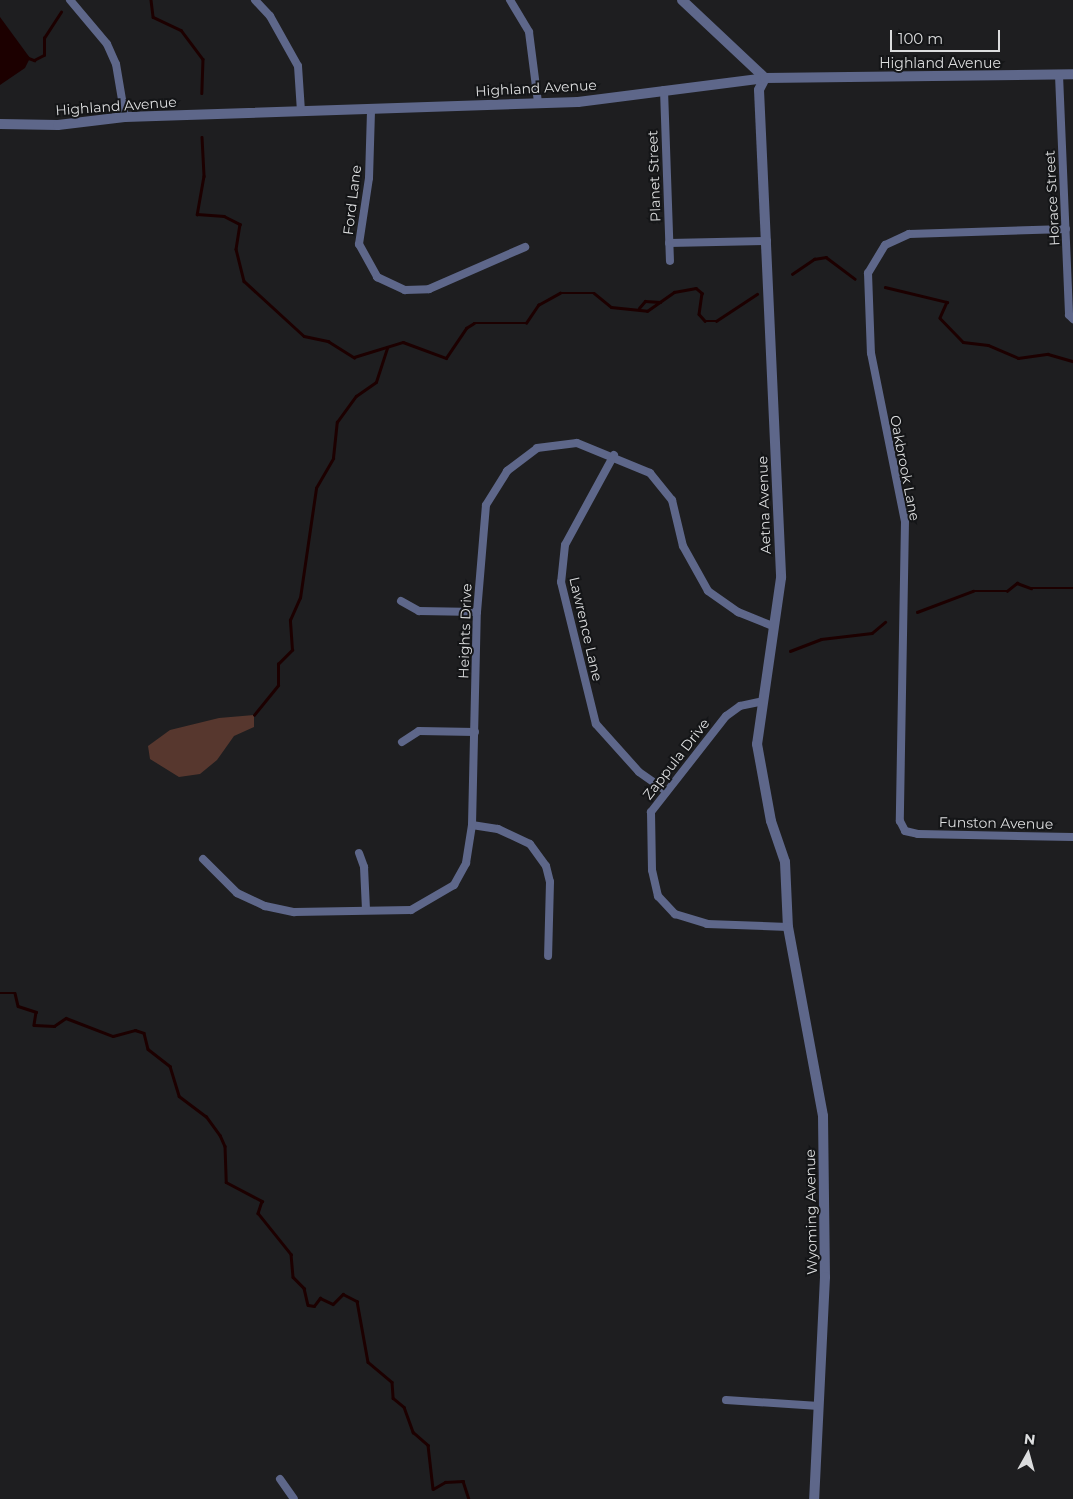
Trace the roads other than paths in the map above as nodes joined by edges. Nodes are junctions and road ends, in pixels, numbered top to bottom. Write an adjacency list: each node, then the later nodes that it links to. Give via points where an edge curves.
1 (70, 0): 12 (street, via 107,44 116,64)
2 (255, 0): 10 (street, via 270,16 298,66)
3 (510, 0): 9 (street, via 528,32)
4 (682, 0): 7 (street)
5 (1073, 74): 6 (street, Highland Avenue)
6 (1059, 75): 7 (street, Highland Avenue); 14 (street, Horace Street)
7 (765, 78): 8 (street, Highland Avenue); 15 (street, Aetna Avenue, via 759,90)
8 (664, 90): 9 (street, Highland Avenue); 16 (street, Planet Street)
9 (538, 102): 11 (street, Highland Avenue)
10 (301, 111): 11 (street, Highland Avenue); 12 (street, Highland Avenue)
11 (371, 111): 17 (street, Ford Lane, via 369,178 359,244 377,277 404,290 429,290)
12 (125, 117): 13 (street, Highland Avenue, via 58,125)
13 (0, 124)
14 (1066, 229): 19 (street, Horace Street, via 1069,315); 29 (street, Oakbrook Lane, via 909,234 885,245 868,273 871,353 905,521 900,821 905,831)
15 (767, 241): 16 (street); 23 (street, Aetna Avenue, via 781,578)
16 (669, 243): 18 (street, Planet Street)
17 (525, 247)
18 (670, 261)
19 (1073, 319)
20 (614, 455): 22 (street, Heights Drive, via 577,443 538,448 507,471 486,505); 23 (street, Heights Drive, via 650,473 672,500 683,546 708,591 738,612); 27 (street, Lawrence Lane, via 565,545 561,582 596,724 639,772)
21 (401, 601): 22 (street, via 419,611)
22 (477, 612): 25 (street, Heights Drive)
23 (773, 626): 24 (street, Aetna Avenue)
24 (760, 702): 27 (street, Zappula Drive, via 740,706 726,716); 34 (street, Aetna Avenue, via 758,766 785,862)
25 (475, 732): 26 (street, via 419,731); 28 (street, Heights Drive)
26 (402, 742)
27 (665, 790): 34 (street, Zappula Drive, via 651,812 652,870 658,896 675,914 707,924)
28 (472, 825): 33 (street, Heights Drive, via 466,863 454,885 411,910); 35 (street, via 498,829 530,844 546,866 550,882)
29 (918, 834): 30 (street, Funston Avenue)
30 (1073, 837)
31 (359, 853): 33 (street, via 364,867)
32 (203, 858): 33 (street, Heights Drive, via 237,893 265,906 294,912)
33 (366, 909)
34 (788, 927): 37 (street, Wyoming Avenue, via 822,1116 825,1277)
35 (548, 956)
36 (726, 1400): 37 (street)
37 (819, 1406): 40 (street, Wyoming Avenue)
38 (280, 1479): 39 (street)
39 (294, 1499)
40 (814, 1499)

